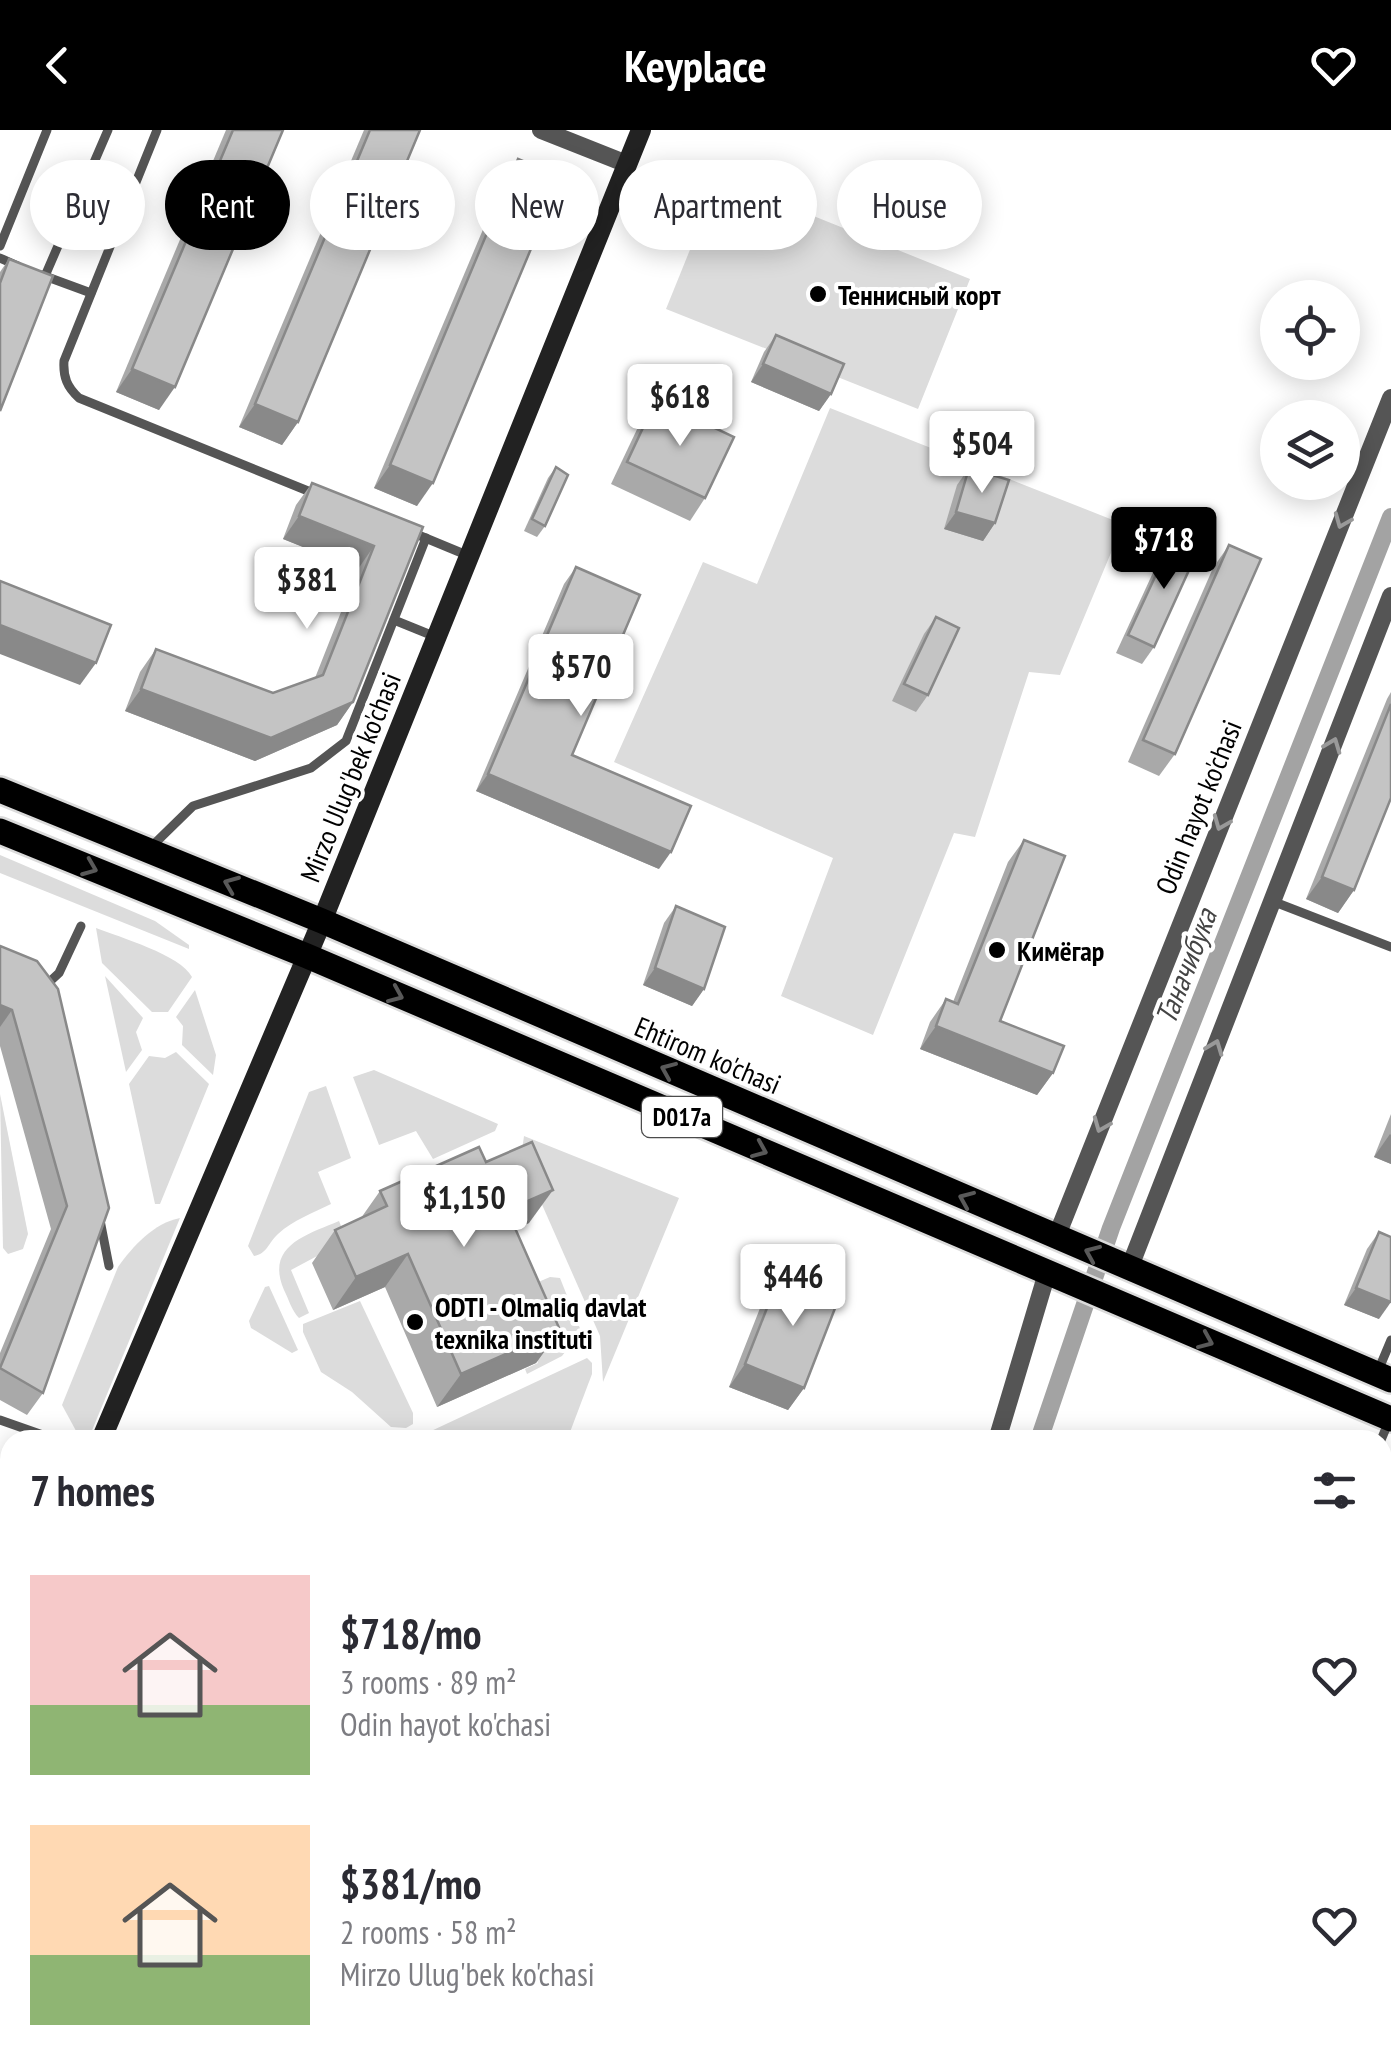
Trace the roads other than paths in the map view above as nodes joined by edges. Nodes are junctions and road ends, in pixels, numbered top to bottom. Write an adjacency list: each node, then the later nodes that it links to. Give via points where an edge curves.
1 (47, 130): 9 (lane)
2 (108, 130): 11 (lane)
3 (157, 130): 12 (lane)
4 (542, 130): 7 (street)
5 (641, 130): 6 (main road, Mirzo Ulug'bek ko'chasi)
6 (629, 160)
7 (619, 161)
8 (619, 184): 17 (main road, Mirzo Ulug'bek ko'chasi)
9 (0, 246)
10 (0, 258): 11 (lane)
11 (46, 276): 12 (lane)
12 (91, 294): 14 (lane, via 64,361 63,376 79,398)
13 (1391, 398): 31 (street, Odin hayot ko'chasi, one-way to 31)
14 (336, 502)
15 (408, 531): 16 (lane)
16 (426, 538): 17 (lane); 19 (lane)
17 (469, 556): 20 (main road, Mirzo Ulug'bek ko'chasi)
18 (1391, 596): 24 (street, one-way to 18)
19 (394, 620): 20 (lane); 23 (lane, via 346,740 311,768 194,806)
20 (436, 637): 25 (main road, Mirzo Ulug'bek ko'chasi)
21 (0, 790): 23 (main road, Ehtirom ko'chasi / D017a)
22 (0, 831): 28 (main road, D017a, one-way to 28)
23 (148, 850): 25 (main road, Ehtirom ko'chasi / D017a, one-way to 23)
24 (1272, 901): 27 (lane); 33 (street, one-way to 24)
25 (322, 921): 28 (main road, Mirzo Ulug'bek ko'chasi); 31 (main road, Ehtirom ko'chasi / D017a, one-way to 25)
26 (81, 926): 29 (lane, via 48,990)
27 (1391, 947)
28 (307, 956): 34 (main road, D017a, one-way to 34); 40 (main road, Mirzo Ulug'bek ko'chasi)
29 (30, 976)
30 (98, 1210): 32 (lane)
31 (1056, 1238): 33 (main road, Ehtirom ko'chasi / D017a, one-way to 31)
32 (109, 1266)
33 (1129, 1269): 36 (main road, Ehtirom ko'chasi / D017a)
34 (1052, 1275): 38 (main road, D017a, one-way to 38); 41 (street)
35 (1391, 1340): 36 (lane)
36 (1384, 1377)
37 (0, 1420): 39 (lane)
38 (1387, 1426)
39 (28, 1430)
40 (105, 1430)
41 (1000, 1430)

